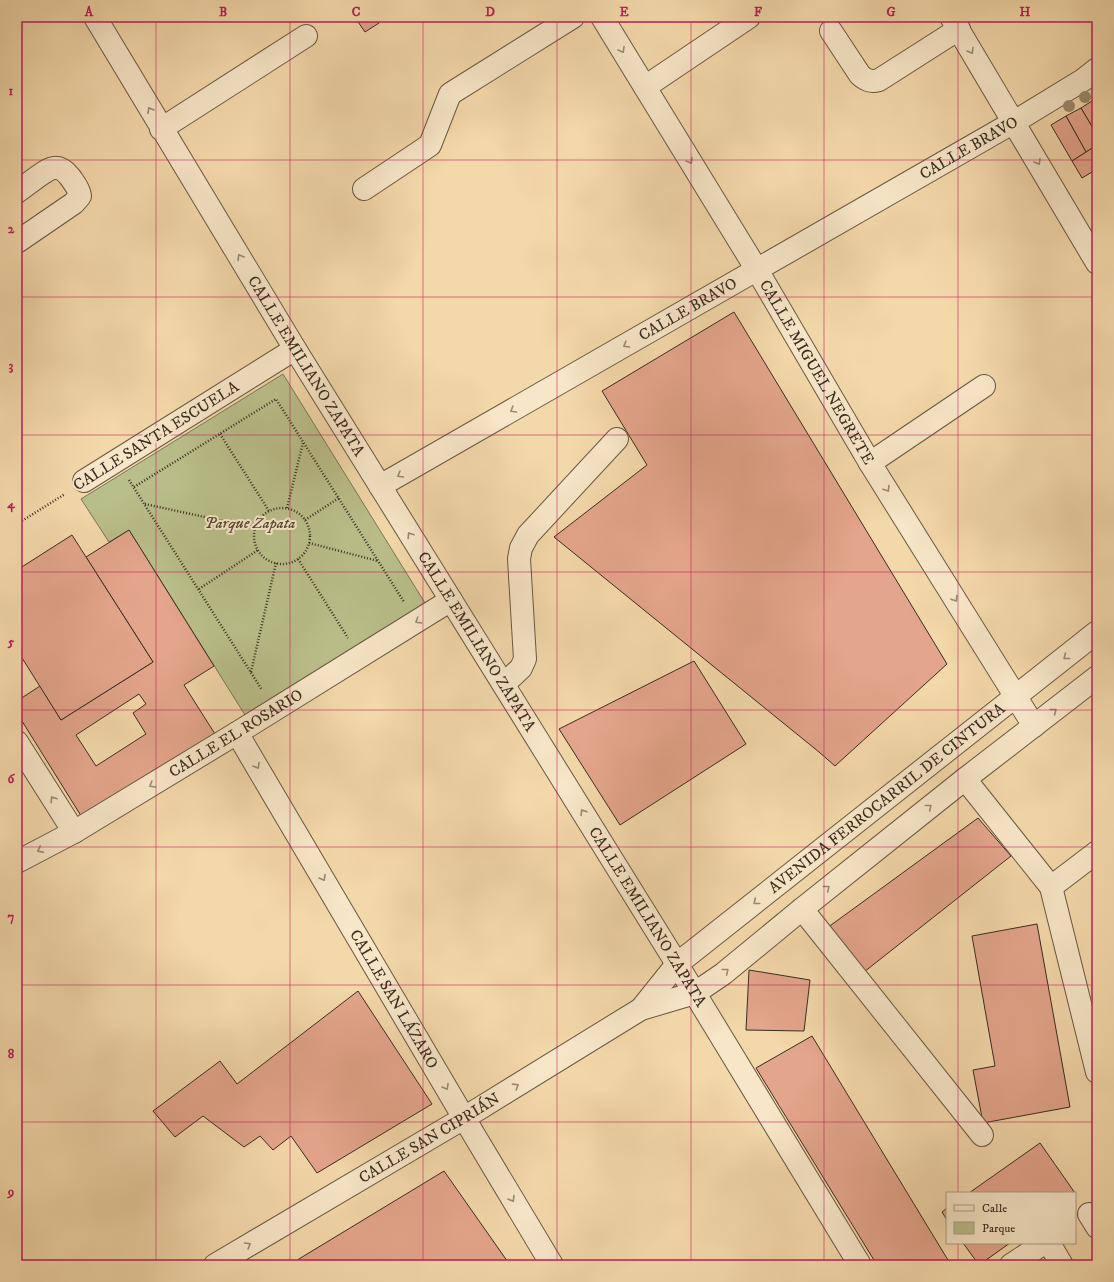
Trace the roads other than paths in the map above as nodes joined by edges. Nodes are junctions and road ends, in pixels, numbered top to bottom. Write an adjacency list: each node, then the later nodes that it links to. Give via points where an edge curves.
1 (95, 17): 11 (street, CALLE EMILIANO ZAPATA, one-way to 1)
2 (573, 17): 12 (street, via 450,94 430,145)
3 (602, 17): 9 (street, CALLE MIGUEL NEGRETE, one-way to 9)
4 (749, 17): 9 (street)
5 (955, 23): 6 (street, via 879,80 872,82 860,75); 10 (street, one-way to 10)
6 (831, 31)
7 (306, 36): 11 (street)
8 (1097, 70): 10 (street, CALLE BRAVO)
9 (645, 87): 16 (street, CALLE MIGUEL NEGRETE, one-way to 16)
10 (1014, 122): 15 (street, one-way to 15); 16 (street, CALLE BRAVO)
11 (161, 129): 17 (street, CALLE EMILIANO ZAPATA, one-way to 11)
12 (364, 189)
13 (17, 192): 14 (street, via 54,168 67,173 80,196 74,203)
14 (17, 242)
15 (1097, 263)
16 (757, 270): 20 (street, CALLE MIGUEL NEGRETE); 22 (street, CALLE BRAVO, one-way to 22)
17 (295, 349): 21 (street, CALLE SANTA ESCUELA); 22 (street, CALLE EMILIANO ZAPATA)
18 (984, 386): 20 (street)
19 (617, 439): 26 (street, via 528,535 521,548 519,559 525,659 521,668)
20 (870, 463): 27 (street, CALLE MIGUEL NEGRETE, one-way to 27)
21 (84, 481)
22 (380, 486): 23 (street, CALLE EMILIANO ZAPATA, one-way to 22)
23 (451, 600): 26 (street, CALLE EMILIANO ZAPATA); 29 (street, CALLE EL ROSARIO, one-way to 29)
24 (1097, 632): 27 (street, AVENIDA FERROCARRIL DE CINTURA, one-way to 27)
25 (1097, 677): 28 (street, AVENIDA FERROCARRIL DE CINTURA, one-way to 25)
26 (504, 684): 37 (street, CALLE EMILIANO ZAPATA, one-way to 26)
27 (1016, 696): 28 (street, CALLE MIGUEL NEGRETE); 37 (street, AVENIDA FERROCARRIL DE CINTURA, one-way to 37)
28 (1034, 726): 31 (street, AVENIDA FERROCARRIL DE CINTURA)
29 (238, 733): 32 (street, CALLE EL ROSARIO, one-way to 32); 41 (street, CALLE SAN LÁZARO, one-way to 41)
30 (17, 742): 32 (street, one-way to 30)
31 (965, 779): 35 (street); 36 (street, AVENIDA FERROCARRIL DE CINTURA, one-way to 31)
32 (74, 832): 34 (street, CALLE EL ROSARIO, one-way to 34)
33 (1097, 852): 35 (street)
34 (17, 862)
35 (1051, 887): 40 (street)
36 (802, 908): 38 (street, AVENIDA FERROCARRIL DE CINTURA, one-way to 36); 42 (street)
37 (677, 964): 38 (street, CALLE EMILIANO ZAPATA); 39 (street, CALLE SAN CIPRIÁN)
38 (695, 994): 39 (street, CALLE SAN CIPRIÁN); 47 (street, CALLE EMILIANO ZAPATA)
39 (641, 1008): 41 (street, CALLE SAN CIPRIÁN, one-way to 39)
40 (1097, 1072)
41 (464, 1118): 45 (street, CALLE SAN CIPRIÁN, one-way to 41); 46 (street, CALLE SAN LÁZARO, one-way to 46)
42 (982, 1135)
43 (1042, 1244): 48 (street)
44 (1050, 1244): 49 (street)
45 (215, 1265)
46 (552, 1265)
47 (860, 1265)
48 (1011, 1265)
49 (1062, 1265)

